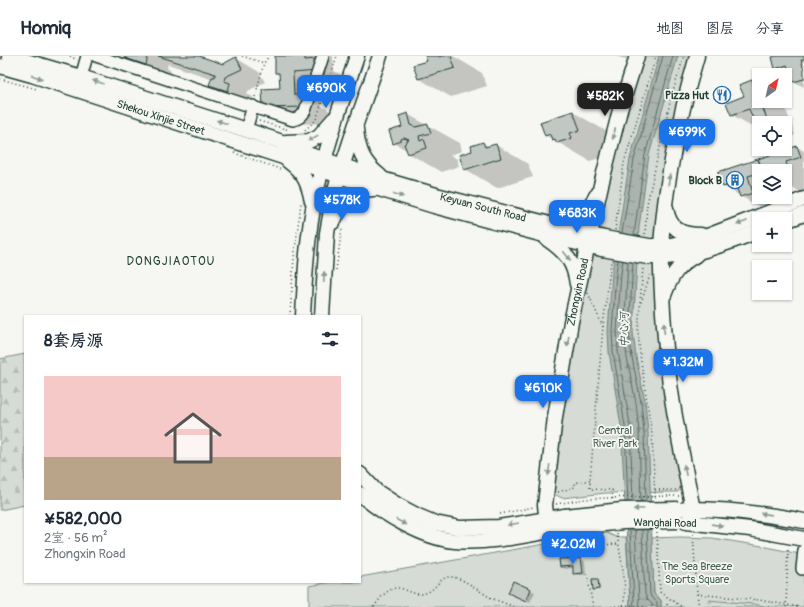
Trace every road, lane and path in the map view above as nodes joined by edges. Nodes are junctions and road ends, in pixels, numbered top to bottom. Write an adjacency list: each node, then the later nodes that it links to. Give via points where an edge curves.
1 (9, 56): 13 (main road, Shekou Xinjie Street)
2 (87, 56): 17 (lane)
3 (96, 56): 21 (lane)
4 (242, 56): 14 (path)
5 (269, 56): 14 (path)
6 (323, 56): 21 (lane, via 305,111 298,119 294,120)
7 (357, 56): 16 (main road)
8 (380, 56): 19 (main road)
9 (637, 56): 31 (main road, Zhongxin Road, one-way to 31)
10 (656, 56): 46 (path, via 624,163)
11 (684, 56): 48 (path, via 671,98 647,204)
12 (697, 56): 34 (main road, one-way to 12, via 678,129)
13 (36, 60): 17 (main road, Shekou Xinjie Street)
14 (264, 63): 21 (path)
15 (0, 66): 27 (main road, Shekou Xinjie Street, one-way to 27)
16 (351, 74): 19 (main road); 22 (main road)
17 (81, 77): 24 (main road, Shekou Xinjie Street, one-way to 17)
18 (0, 79): 20 (path)
19 (371, 80): 23 (main road)
20 (38, 89)
21 (253, 106): 24 (lane)
22 (338, 114): 25 (main road, one-way to 25, via 309,142); 28 (main road)
23 (356, 124): 29 (main road); 30 (main road, via 363,158)
24 (246, 130): 25 (main road, Shekou Xinjie Street)
25 (279, 141): 28 (main road, Shekou Xinjie Street)
26 (234, 153): 27 (path)
27 (281, 162): 28 (main road, Shekou Xinjie Street); 36 (main road, via 300,171 305,178)
28 (323, 165): 29 (main road, Keyuan South Road); 36 (main road)
29 (340, 171): 30 (main road, Keyuan South Road); 42 (main road)
30 (382, 184): 41 (main road, Keyuan South Road, via 436,195); 42 (main road, via 351,195 341,206)
31 (601, 185): 41 (main road, via 592,204 578,217); 45 (main road, Zhongxin Road)
32 (302, 199): 54 (path)
33 (804, 199): 43 (main road, Keyuan South Road, one-way to 43)
34 (665, 201): 43 (main road, via 667,215 676,229 686,234); 48 (main road)
35 (363, 202): 37 (path)
36 (313, 209): 55 (main road)
37 (354, 209)
38 (804, 214): 39 (main road)
39 (792, 218)
40 (343, 225): 49 (path)
41 (543, 229): 45 (main road, Keyuan South Road); 51 (main road, one-way to 51, via 569,258)
42 (327, 233): 56 (main road, one-way to 42)
43 (715, 233): 48 (main road, Keyuan South Road)
44 (752, 234): 47 (main road, Keyuan South Road)
45 (589, 241): 46 (main road, Keyuan South Road); 51 (main road, Zhongxin Road)
46 (608, 244): 48 (main road, Keyuan South Road, bridge); 57 (path)
47 (710, 249): 48 (main road, Keyuan South Road, via 670,258); 52 (main road, via 678,268)
48 (651, 251): 52 (main road); 53 (path)
49 (336, 271)
50 (650, 274): 53 (path)
51 (582, 288): 57 (path); 67 (main road, Zhongxin Road, one-way to 67, via 571,322 555,417)
52 (662, 299): 69 (main road, one-way to 52, via 671,393)
53 (640, 306): 60 (path, via 638,331 652,435)
54 (290, 315)
55 (303, 315)
56 (322, 315)
57 (603, 327): 59 (path)
58 (361, 477): 63 (main road, Wanghai Road)
59 (590, 480): 62 (path, via 575,482 575,487); 65 (path, via 590,488 612,490)
60 (655, 490): 61 (path); 64 (path)
61 (681, 490)
62 (556, 492)
63 (368, 495): 67 (main road, Wanghai Road, via 435,523 460,528 499,527)
64 (655, 498)
65 (614, 505)
66 (680, 509): 67 (main road, Wanghai Road, bridge, via 622,510 566,522); 67 (path, bridge, via 670,496 585,499 556,504); 69 (main road, Wanghai Road)
67 (549, 513): 68 (path)
68 (500, 514)
69 (694, 521): 70 (main road, Wanghai Road, one-way to 69, via 715,509); 74 (main road, Wanghai Road, one-way to 74); 80 (path)
70 (804, 521)
71 (617, 528): 75 (path)
72 (598, 530): 75 (path, via 599,545)
73 (656, 530): 90 (path, via 660,592)
74 (804, 539)
75 (618, 544): 87 (path, via 625,585)
76 (788, 547): 82 (path)
77 (804, 550): 78 (lane)
78 (802, 569)
79 (587, 574): 85 (path)
80 (697, 594): 82 (path, via 759,600); 91 (path)
81 (668, 604): 89 (path)
82 (786, 606): 92 (path)
83 (374, 607): 84 (path, via 390,590 397,588 412,593 426,593 449,577 463,581 490,597)
84 (515, 607)
85 (593, 607)
86 (608, 607): 88 (path, bridge)
87 (623, 607)
88 (647, 607)
89 (668, 607)
90 (682, 607)
91 (699, 607)
92 (799, 607)

